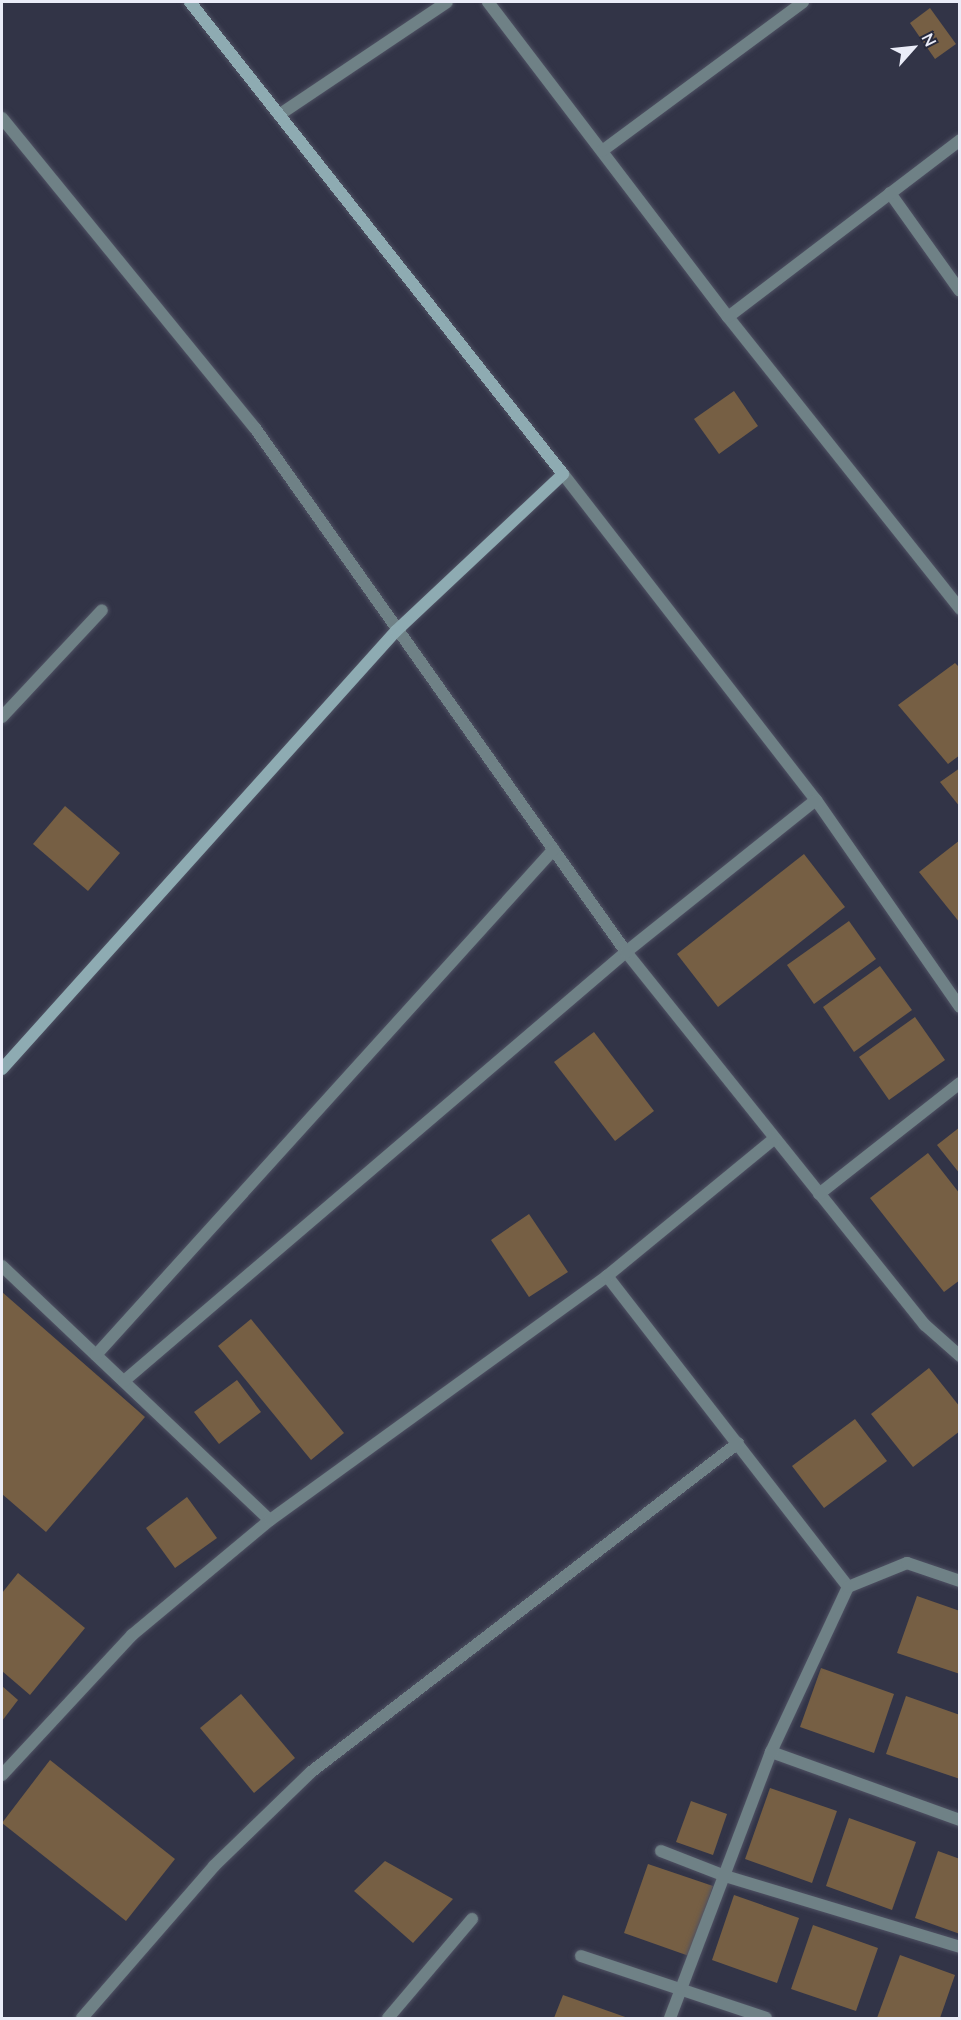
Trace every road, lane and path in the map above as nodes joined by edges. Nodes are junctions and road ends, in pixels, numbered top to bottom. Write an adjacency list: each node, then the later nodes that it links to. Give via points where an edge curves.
1 (190, 2): 5 (street)
2 (447, 2): 5 (street)
3 (488, 2): 8 (street)
4 (803, 2): 8 (street)
5 (279, 115): 12 (street)
6 (2, 117): 15 (street, via 255,428)
7 (960, 140): 9 (street)
8 (602, 151): 11 (street)
9 (890, 193): 10 (street); 11 (street)
10 (960, 291)
11 (728, 316): 13 (street)
12 (563, 474): 15 (street); 17 (street)
13 (960, 609)
14 (102, 610): 16 (street)
15 (396, 631): 18 (street); 21 (street)
16 (2, 717)
17 (816, 800): 19 (street); 20 (street)
18 (554, 849): 19 (street); 27 (street)
19 (626, 952): 23 (street); 29 (street)
20 (960, 1007)
21 (2, 1069)
22 (960, 1083): 24 (street)
23 (774, 1139): 24 (street); 26 (street)
24 (819, 1194): 28 (street, via 925,1325)
25 (2, 1266): 27 (street)
26 (607, 1276): 30 (street); 31 (street)
27 (96, 1355): 29 (street)
28 (960, 1356)
29 (124, 1381): 31 (street)
30 (738, 1443): 33 (street); 43 (street, via 311,1772 214,1866)
31 (270, 1520): 35 (street, via 132,1635)
32 (960, 1581): 33 (street, via 907,1563)
33 (849, 1587): 34 (street)
34 (771, 1752): 36 (street); 38 (street)
35 (2, 1775)
36 (959, 1819)
37 (661, 1851): 38 (street)
38 (725, 1876): 40 (street); 42 (street)
39 (472, 1919): 44 (street)
40 (960, 1947)
41 (581, 1956): 42 (street)
42 (681, 1989): 45 (street); 46 (street)
43 (82, 2019)
44 (388, 2019)
45 (670, 2019)
46 (766, 2019)

